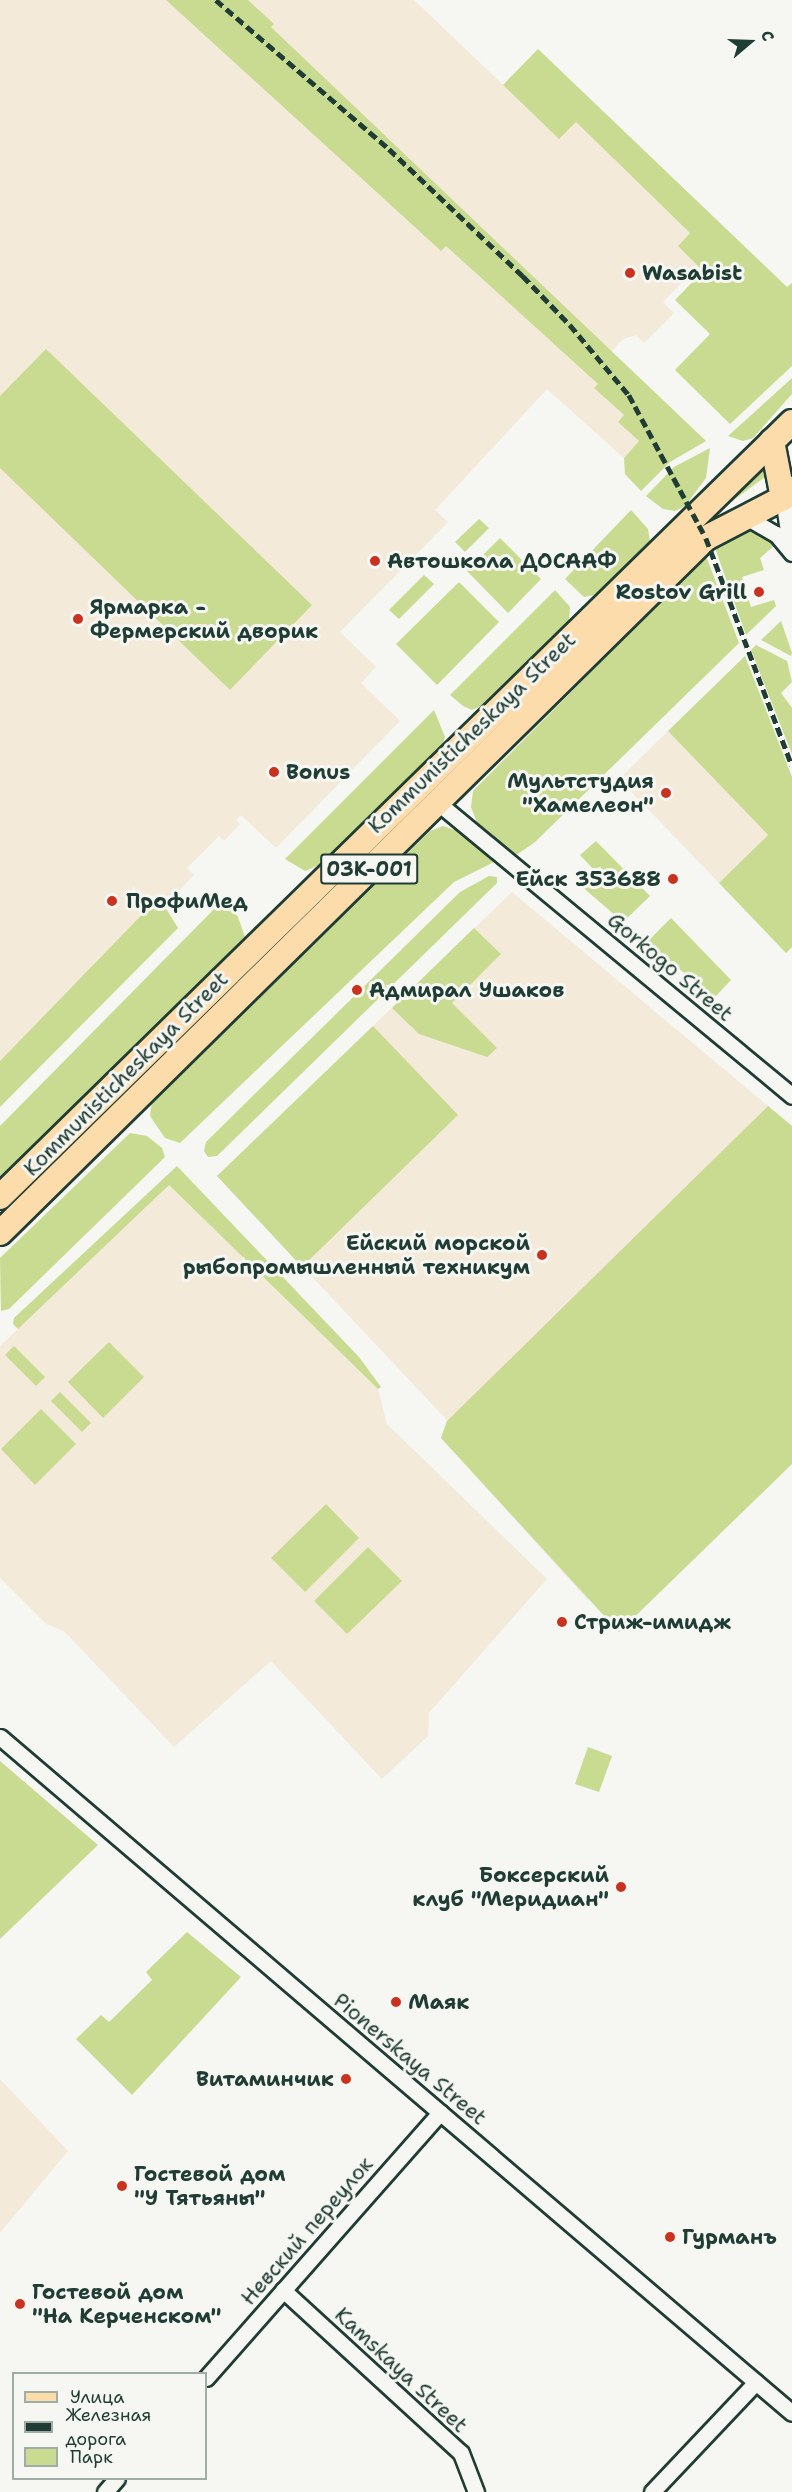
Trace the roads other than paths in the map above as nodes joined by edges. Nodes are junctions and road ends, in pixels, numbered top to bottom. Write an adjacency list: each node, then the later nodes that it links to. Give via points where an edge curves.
1 (792, 422): 2 (main road, Kommunisticheskaya Street / 03К-001)
2 (772, 441): 3 (main road); 8 (main road, Kommunisticheskaya Street / 03К-001)
3 (787, 493): 4 (main road, Kommunisticheskaya Street / 03К-001); 5 (street)
4 (746, 517): 5 (street, via 776,534); 6 (main road, Kommunisticheskaya Street / 03К-001, via 706,538)
5 (792, 553)
6 (437, 802): 7 (street, Gorkogo Street); 9 (main road, Kommunisticheskaya Street / 03К-001)
7 (792, 1096)
8 (0, 1197)
9 (0, 1233)
10 (0, 1737): 11 (street, Pionerskaya Street)
11 (440, 2113): 12 (street, Невский переулок); 14 (street, Pionerskaya Street)
12 (283, 2290): 13 (street, Невский переулок); 18 (street, Kamskaya Street, via 461,2453)
13 (207, 2377)
14 (756, 2382): 15 (street, Pionerskaya Street); 19 (street)
15 (792, 2413)
16 (115, 2480): 17 (street)
17 (105, 2492)
18 (476, 2492)
19 (652, 2492)

